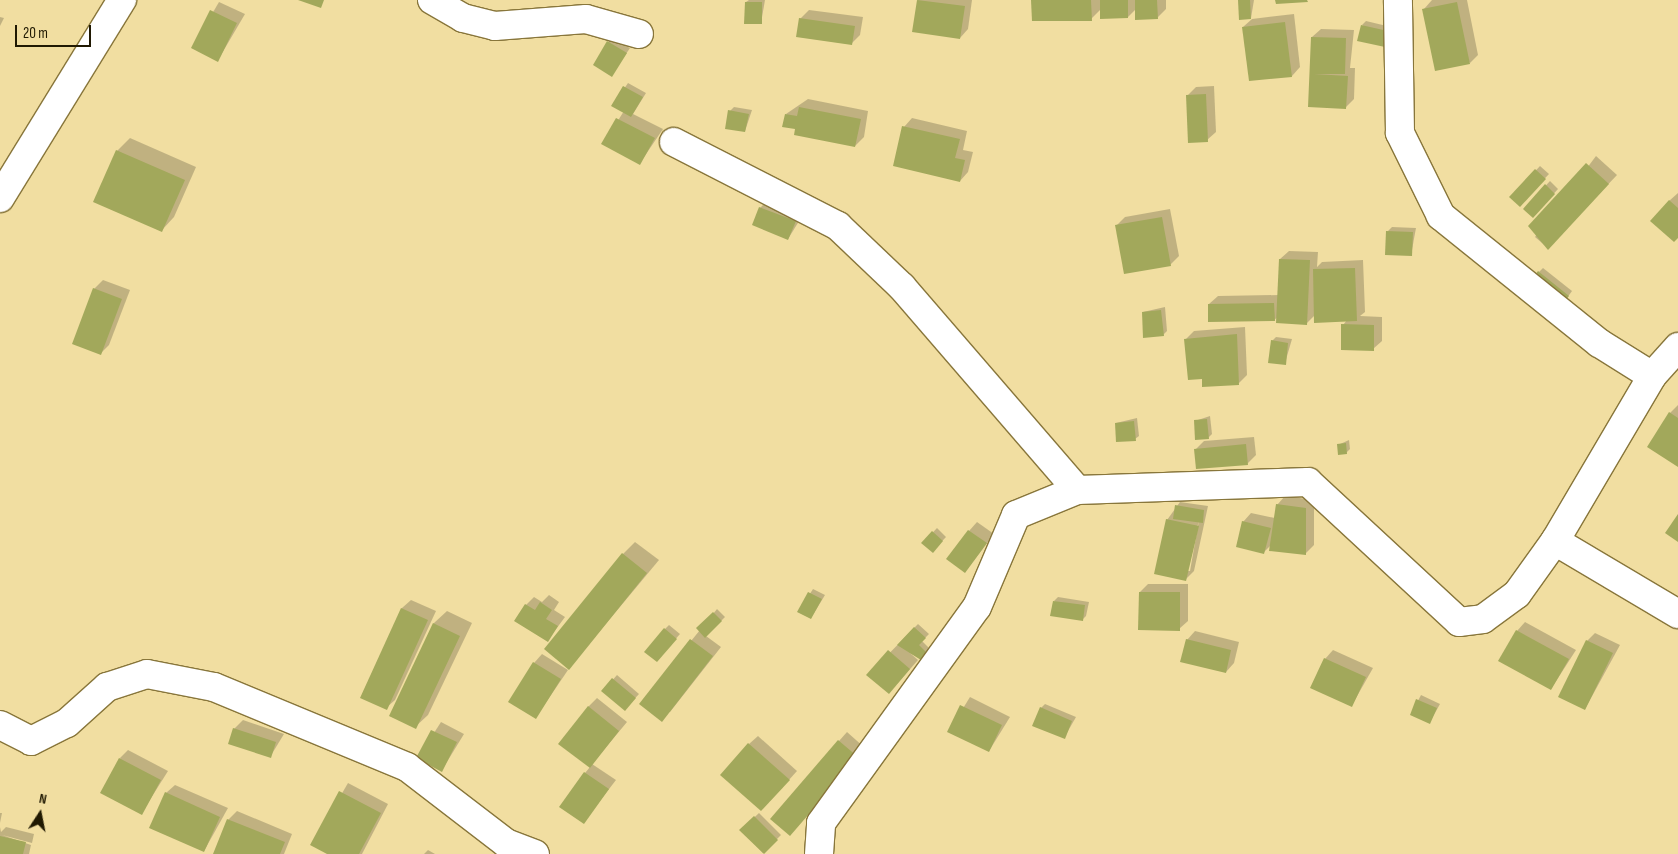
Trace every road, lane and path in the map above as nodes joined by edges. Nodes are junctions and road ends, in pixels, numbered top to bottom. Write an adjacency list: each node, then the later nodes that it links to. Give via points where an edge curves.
1 (122, 0): 6 (street)
2 (432, 0): 4 (street, via 463,18 495,26 586,19)
3 (1398, 0): 8 (street, via 1400,133 1441,216 1599,343)
4 (639, 34)
5 (674, 142): 9 (street, via 838,226 902,287)
6 (0, 198)
7 (1678, 348): 8 (street)
8 (1652, 376): 10 (street)
9 (1077, 490): 10 (street, via 1308,482 1459,622 1483,619 1517,594); 14 (street, via 1016,515 977,607 821,823)
10 (1556, 541): 11 (street)
11 (1678, 614)
12 (0, 725): 13 (street, via 31,741 67,723 107,687 147,674 214,687 407,767 506,843)
13 (535, 854)
14 (819, 854)

